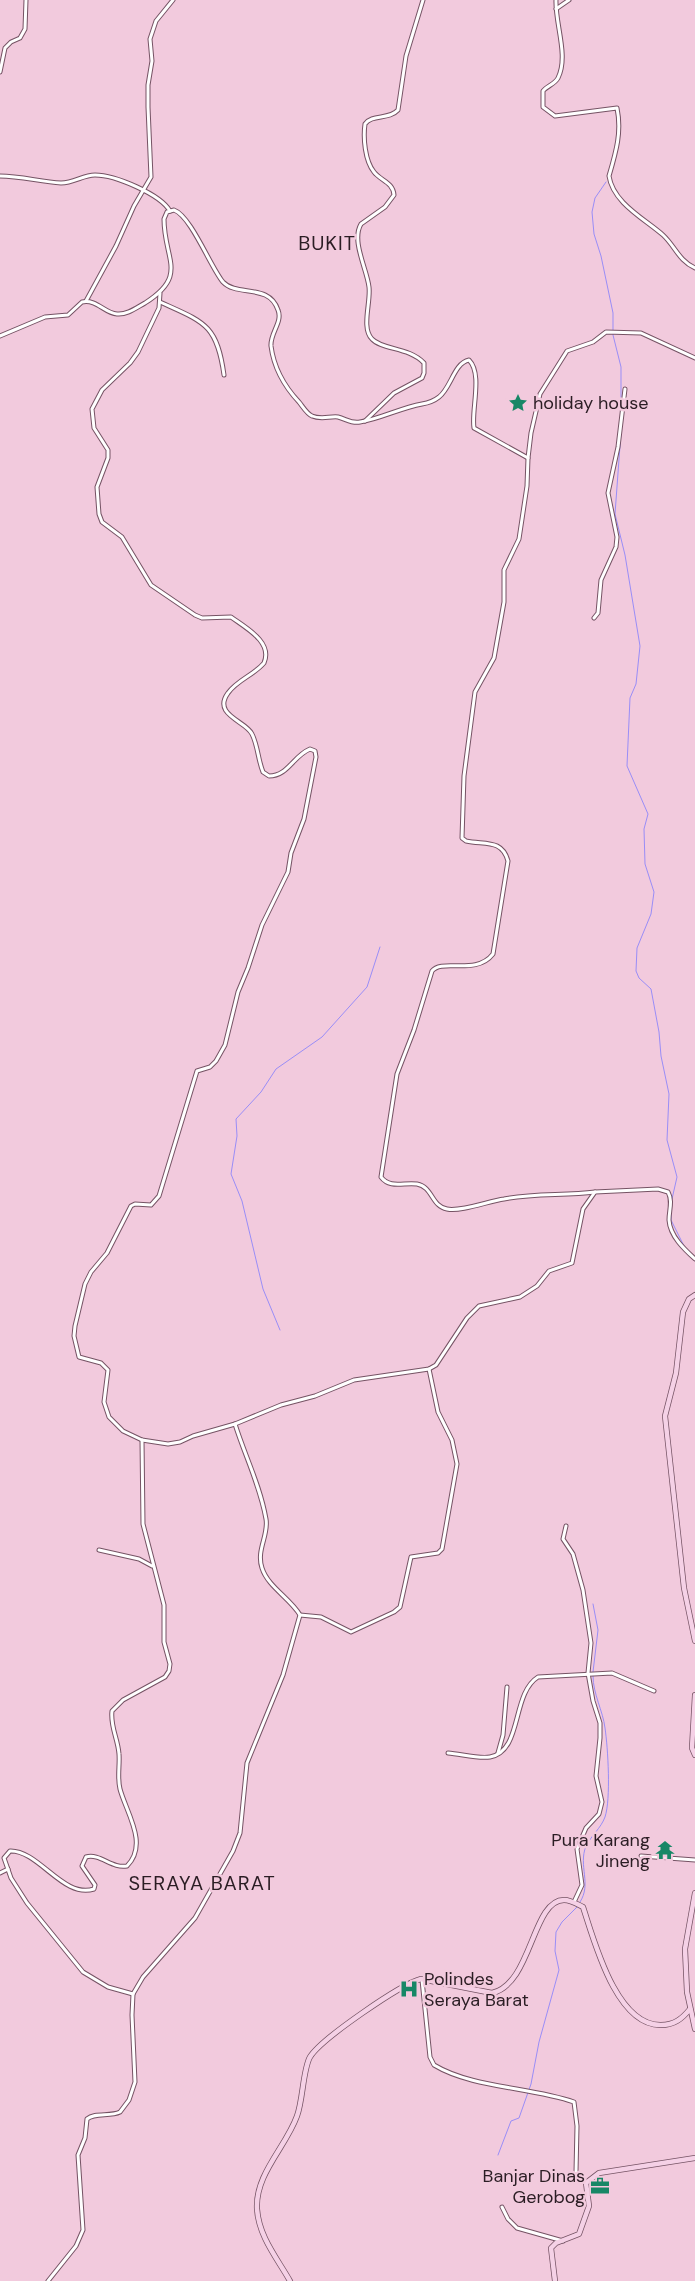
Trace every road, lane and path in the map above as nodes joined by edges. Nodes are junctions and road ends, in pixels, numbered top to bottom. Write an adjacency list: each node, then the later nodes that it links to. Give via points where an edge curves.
1 (26, 0): 7 (street, via 25,29 20,38 5,48)
2 (173, 0): 9 (street, via 156,21 150,39 151,177)
3 (423, 0): 19 (street, via 406,56 398,110 391,115 369,119 365,124 369,165 390,184 393,199 361,224 358,237 370,291 367,326 370,337 375,342 416,356 424,363 424,372 422,378 394,393)
4 (556, 0): 6 (street)
5 (569, 0): 6 (street)
6 (556, 9): 11 (street, via 556,26 562,39 561,61 557,80 543,91 543,107 555,116 617,108 619,137 610,182 634,212 664,236 681,259)
7 (0, 72)
8 (0, 176): 9 (street, via 62,183 97,175)
9 (144, 191): 10 (street, via 166,204); 13 (street)
10 (170, 211): 12 (street, via 164,216 164,226 171,276); 19 (street, via 180,214 224,282 261,293 275,305 278,321 271,346 280,377 310,415 337,417 354,423)
11 (695, 268)
12 (160, 293): 13 (street, via 124,314 116,314); 14 (street)
13 (86, 301): 15 (street, via 68,315 46,317)
14 (160, 302): 17 (street, via 203,322 211,331 217,339); 27 (street, via 138,352 102,390 92,409 94,428 108,450 97,487 99,514 102,522 122,537 151,585 202,618 231,617 262,642 266,657 264,663 228,692 224,702 228,715 251,732 263,772 269,776 283,773 298,755 310,749 315,751 316,757 304,819 291,853 288,872 262,926 238,992 225,1045 210,1067 197,1071 156,1202 131,1206 107,1253 91,1272 80,1302 74,1336 79,1357 107,1368 106,1412 123,1431)
15 (0, 336)
16 (695, 358): 20 (street, via 642,332 606,332 593,342 567,351 540,394)
17 (224, 375)
18 (626, 389): 21 (street, via 608,493 616,548 601,580 598,612)
19 (365, 421): 20 (street, via 440,397 459,367 469,360 476,394 474,428)
20 (528, 458): 22 (street, via 519,540 504,570 504,602 494,658 475,692 464,776 462,838 501,846 508,861 493,954 477,965 438,966 432,970 397,1074 381,1178 393,1184 417,1184 427,1188 435,1203 450,1210 505,1198)
21 (594, 618)
22 (595, 1192): 23 (street, via 658,1189 668,1192 672,1230); 25 (street, via 583,1210 572,1263 549,1271 537,1286 520,1297 480,1306 467,1318 436,1365)
23 (695, 1259)
24 (695, 1295): 32 (street, via 689,1299 682,1318 665,1429 684,1588)
25 (429, 1369): 26 (street, via 354,1380); 31 (street, via 438,1412 452,1440 457,1464 442,1549 438,1553 411,1557 400,1606 357,1630 347,1632 321,1617)
26 (235, 1424): 27 (street, via 175,1444); 31 (street, via 259,1485 266,1517 260,1547 261,1566)
27 (142, 1440): 30 (street, via 143,1524)
28 (566, 1526): 33 (street, via 563,1539 578,1568 590,1636)
29 (99, 1550): 30 (street, via 139,1559)
30 (152, 1566): 42 (street, via 164,1605 164,1642 169,1671 123,1700 111,1714 119,1752 120,1790 135,1830 132,1860 128,1866 120,1867 94,1856 86,1857 82,1866 94,1884 91,1890 65,1883 20,1852 6,1854 4,1860)
31 (300, 1615): 47 (street, via 283,1675 247,1763 236,1846 195,1918 143,1977)
32 (695, 1641)
33 (588, 1674): 35 (street, via 612,1673); 38 (street, via 538,1677 534,1680 520,1704 511,1740); 45 (street, via 592,1701 600,1723 596,1776 602,1802 599,1814 586,1828 577,1849 582,1885)
34 (508, 1687): 38 (street, via 503,1737)
35 (654, 1691)
36 (695, 1695): 39 (street, via 692,1748)
37 (448, 1753): 38 (street)
38 (496, 1755)
39 (695, 1755)
40 (641, 1856): 41 (street)
41 (695, 1860)
42 (8, 1868): 43 (street); 47 (street, via 27,1904 83,1972 108,1987)
43 (0, 1873)
44 (695, 1893): 48 (street, via 685,1949)
45 (574, 1903): 46 (street, via 560,1901 546,1910 516,1977 502,1990 492,1994); 49 (street, via 583,1906 600,1961 630,2011 654,2025 674,2024)
46 (421, 1979): 52 (street, via 430,2057 434,2065 491,2084 539,2092 576,2104 576,2172); 56 (street, via 331,2037 309,2060 297,2117 271,2163 258,2203 258,2219 264,2238)
47 (133, 1994): 55 (street, via 136,2076 133,2091 120,2112 108,2116 93,2115 87,2119 85,2138 78,2155 83,2230 76,2246)
48 (690, 2010): 49 (street); 50 (street)
49 (682, 2018): 50 (street)
50 (694, 2027)
51 (695, 2158): 52 (street, via 599,2173)
52 (586, 2183): 54 (street, via 589,2206 579,2234)
53 (502, 2207): 54 (street, via 517,2228)
54 (563, 2241): 57 (street, via 553,2245 550,2251)
55 (48, 2281)
56 (290, 2281)
57 (555, 2281)

